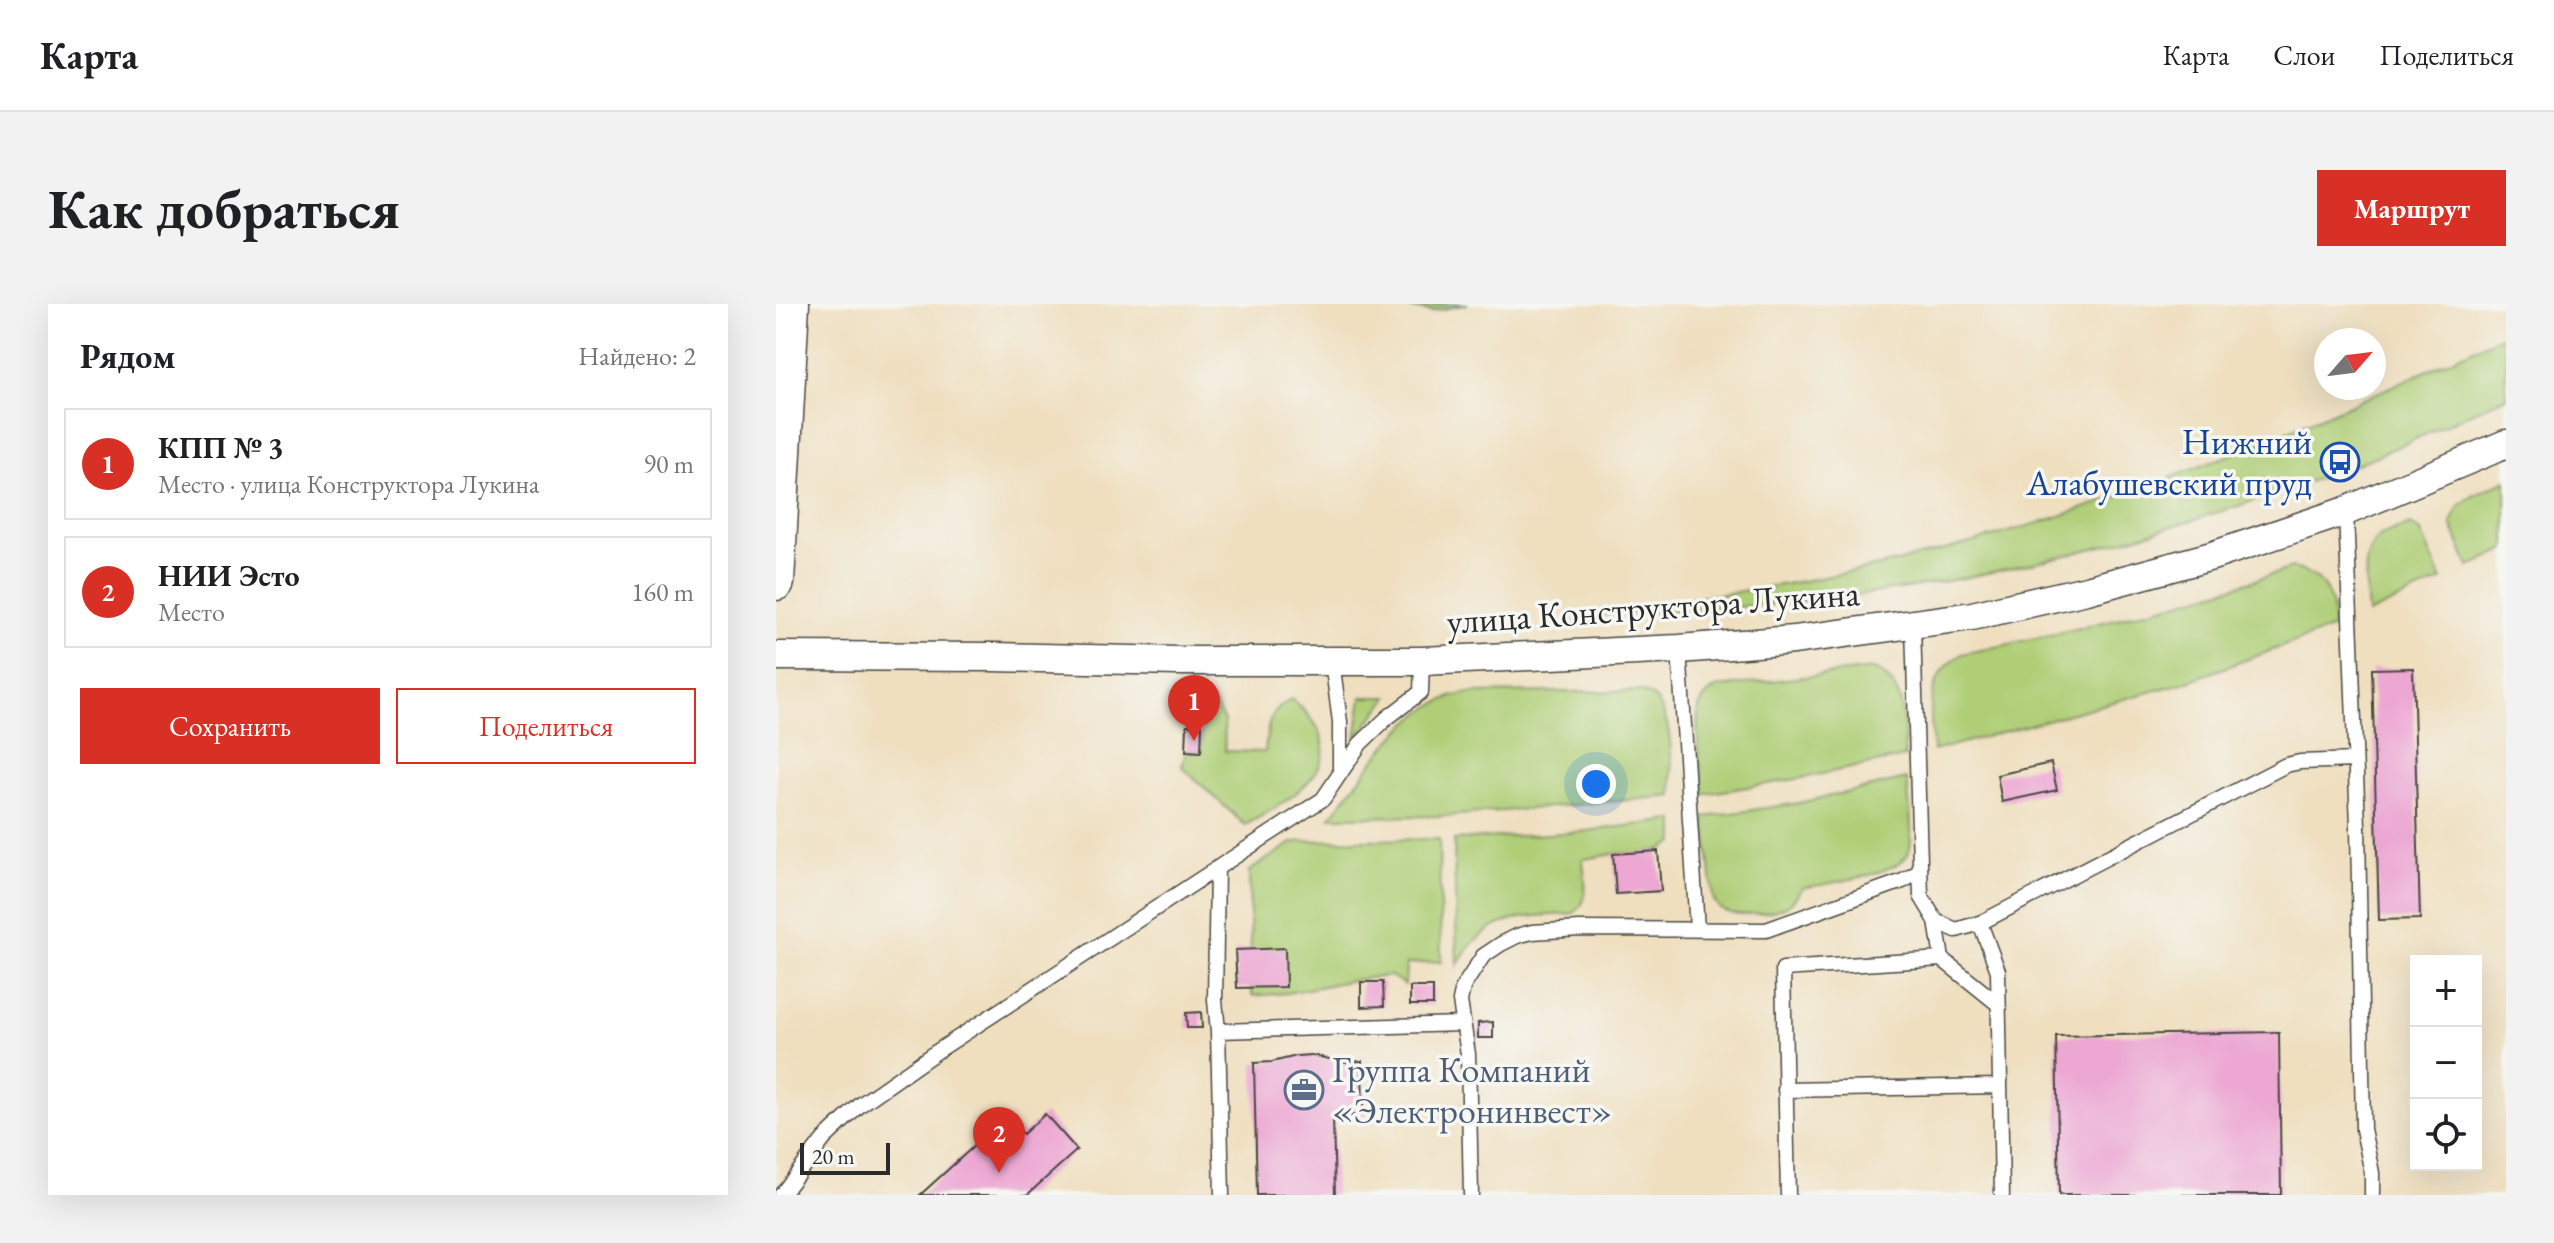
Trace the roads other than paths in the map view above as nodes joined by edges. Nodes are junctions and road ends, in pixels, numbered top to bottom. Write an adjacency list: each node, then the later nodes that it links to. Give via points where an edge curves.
1 (791, 304): 4 (street)
2 (2506, 444): 3 (street, улица Конструктора Лукина)
3 (2346, 511): 5 (street, улица Конструктора Лукина, via 2087,590); 10 (lane)
4 (776, 582)
5 (1913, 625): 6 (street, улица Конструктора Лукина); 13 (lane)
6 (1679, 649): 9 (street, улица Конструктора Лукина); 16 (lane)
7 (776, 656): 8 (street, улица Конструктора Лукина)
8 (1332, 661): 9 (street, улица Конструктора Лукина); 11 (lane)
9 (1422, 661): 11 (lane, via 1421,692 1360,744)
10 (2355, 760): 15 (lane, via 2286,765); 28 (lane, via 2363,1129)
11 (1340, 771): 12 (lane, via 1323,799)
12 (1217, 869): 20 (lane); 23 (lane, via 860,1105 824,1139)
13 (1920, 871): 14 (lane, via 1921,896); 16 (lane, via 1766,930)
14 (1936, 921): 15 (lane, via 1956,930); 17 (lane)
15 (1980, 923): 18 (lane, via 1998,971)
16 (1697, 929): 19 (lane, via 1580,929 1517,936 1483,956 1463,987)
17 (1942, 959): 18 (lane); 22 (lane, via 1783,969)
18 (1998, 1004): 21 (lane)
19 (1462, 1024): 20 (lane); 25 (lane, via 1468,1054)
20 (1218, 1031): 24 (lane)
21 (2000, 1086): 22 (lane); 27 (lane)
22 (1785, 1090): 26 (lane)
23 (781, 1195)
24 (1222, 1195)
25 (1471, 1195)
26 (1788, 1195)
27 (2002, 1195)
28 (2372, 1195)

